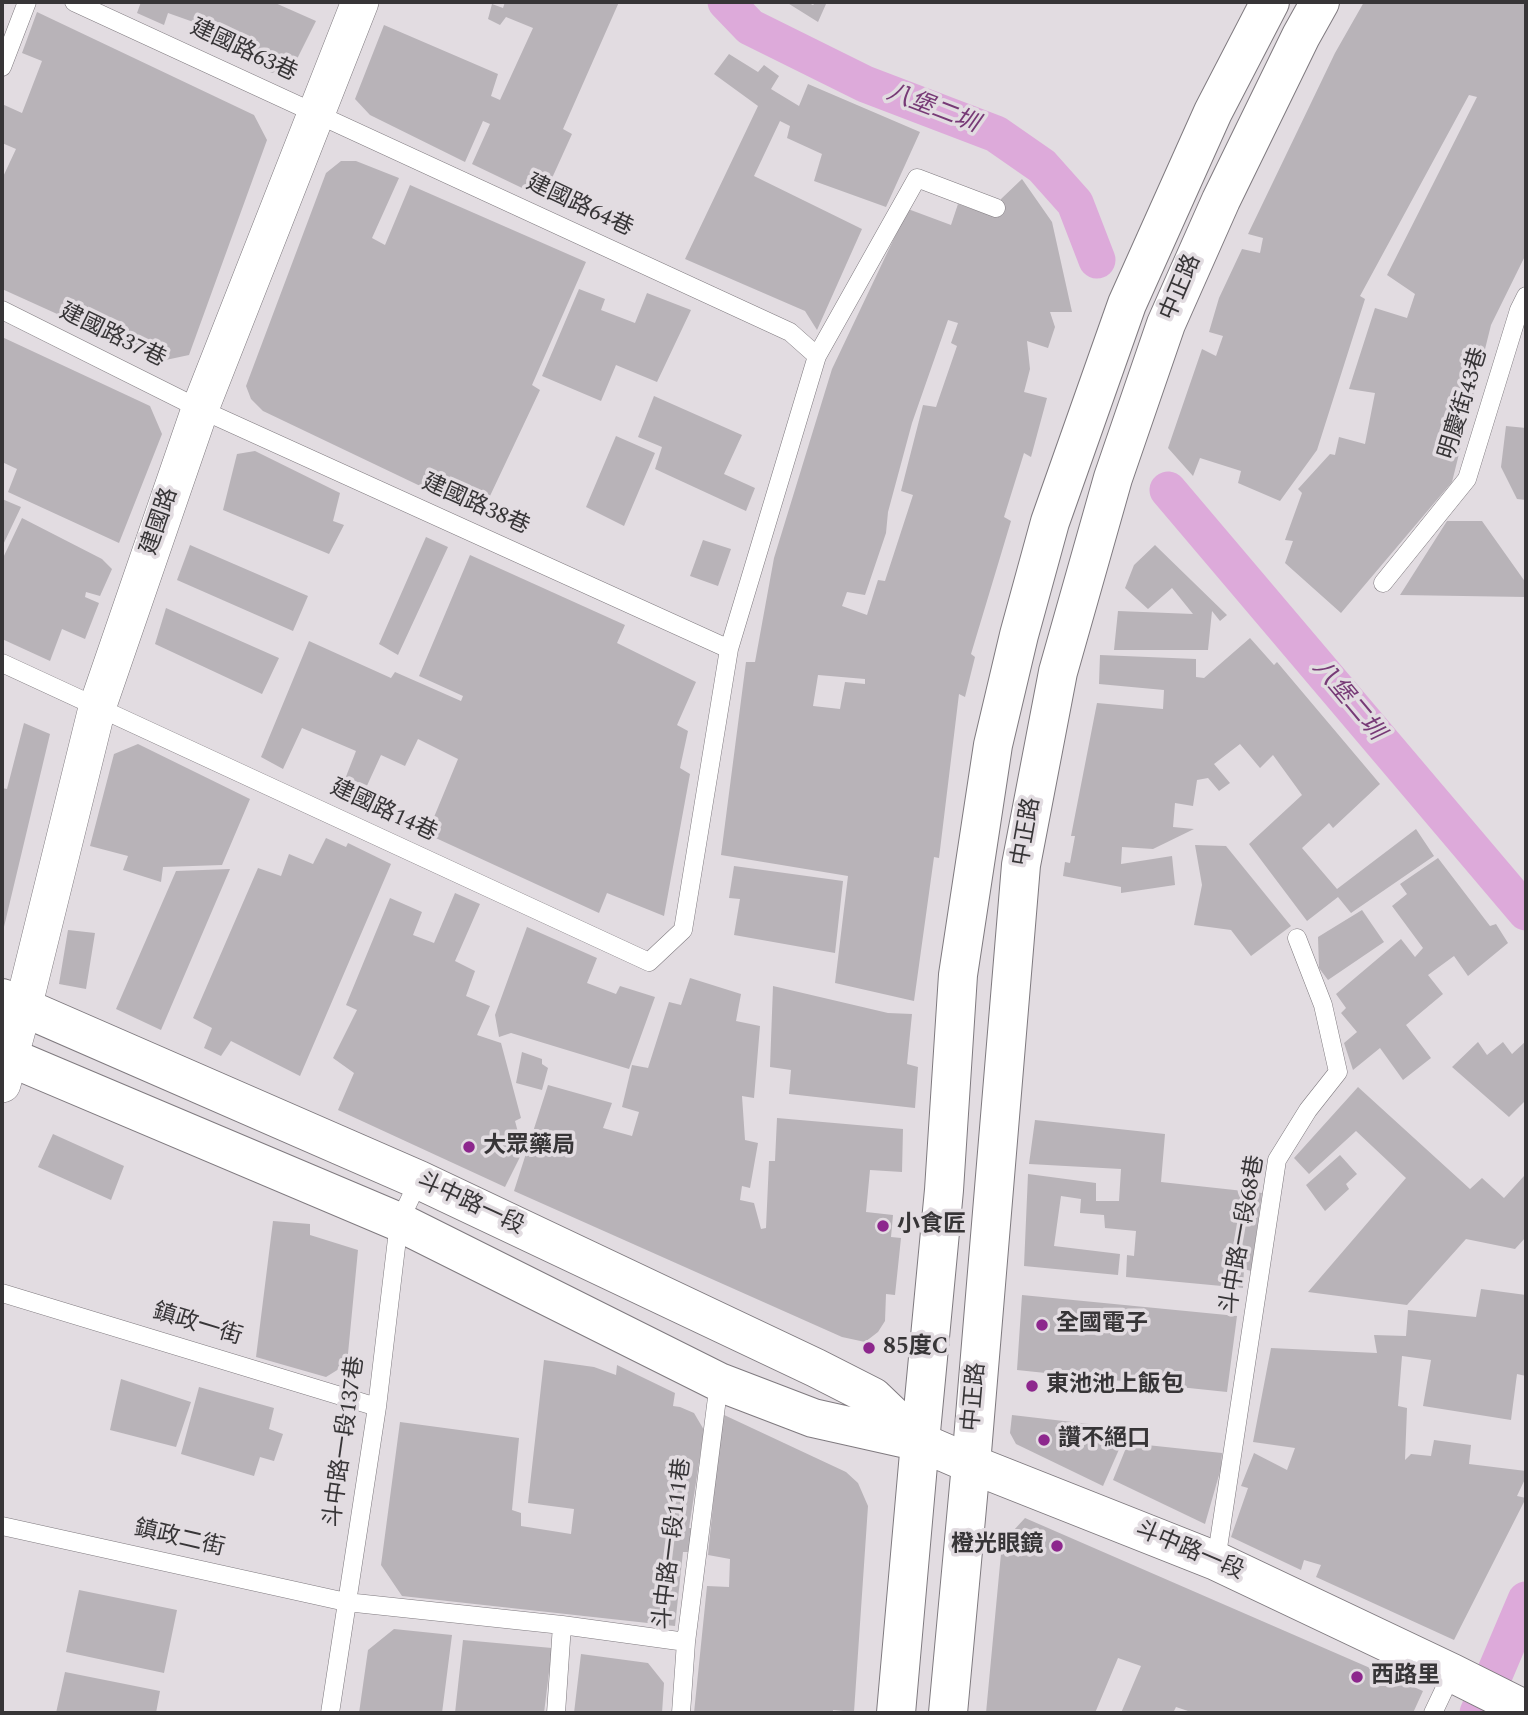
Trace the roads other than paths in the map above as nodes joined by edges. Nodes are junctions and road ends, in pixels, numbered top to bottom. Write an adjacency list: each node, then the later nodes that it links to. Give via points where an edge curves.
1 (27, 2): 6 (lane)
2 (74, 2): 7 (lane, 建國路63巷)
3 (360, 2): 7 (street, 建國路)
4 (1270, 2): 12 (street, 中正路, via 1208,124 1127,304)
5 (1320, 2): 13 (street, 中正路, via 1221,200 1166,324)
6 (2, 67)
7 (315, 112): 11 (lane, 建國路64巷, via 790,332); 14 (street, 建國路)
8 (996, 208): 11 (lane, via 917,178)
9 (1526, 296): 15 (lane, 明慶街43巷, via 1467,479)
10 (2, 310): 14 (lane, 建國路37巷)
11 (817, 356): 16 (lane)
12 (1106, 362): 13 (street); 27 (street, 中正路, via 1050,522 993,745 958,975)
13 (1148, 377): 28 (street, 中正路, via 1113,478 1058,672 1021,865)
14 (200, 408): 16 (lane, 建國路38巷); 18 (street, 建國路)
15 (1383, 583)
16 (729, 649): 18 (lane, 建國路14巷, via 683,930 649,962)
17 (2, 663): 18 (lane, 建國路14巷)
18 (97, 708): 20 (street, 建國路)
19 (1297, 938): 30 (lane, 斗中路一段68巷, via 1323,1005 1338,1072 1277,1160)
20 (12, 1003): 21 (street, 建國路); 22 (street, 斗中路一段)
21 (4, 1065): 23 (street, 斗中路一段)
22 (419, 1180): 23 (lane, 斗中路一段137巷); 27 (street, 斗中路一段, via 873,1397)
23 (399, 1222): 25 (street, 斗中路一段); 26 (lane, 斗中路一段137巷)
24 (2, 1293): 26 (lane, 鎮政一街)
25 (719, 1382): 27 (street, 斗中路一段, via 813,1418); 33 (lane, 斗中路一段111巷)
26 (377, 1407): 31 (lane, 斗中路一段137巷)
27 (920, 1442): 28 (street, 斗中路一段); 39 (street, 中正路)
28 (971, 1464): 30 (street, 斗中路一段); 40 (street, 中正路)
29 (2, 1526): 31 (lane, 鎮政二街)
30 (1216, 1561): 34 (street, 斗中路一段)
31 (346, 1602): 32 (lane, 鎮政二街); 36 (lane, 斗中路一段137巷)
32 (562, 1625): 33 (lane, 鎮政二街); 37 (lane)
33 (686, 1642): 38 (lane, 斗中路一段111巷)
34 (1452, 1673): 35 (street, 斗中路一段); 41 (lane)
35 (1525, 1711)
36 (330, 1713)
37 (556, 1713)
38 (681, 1713)
39 (895, 1713)
40 (948, 1713)
41 (1433, 1713)

